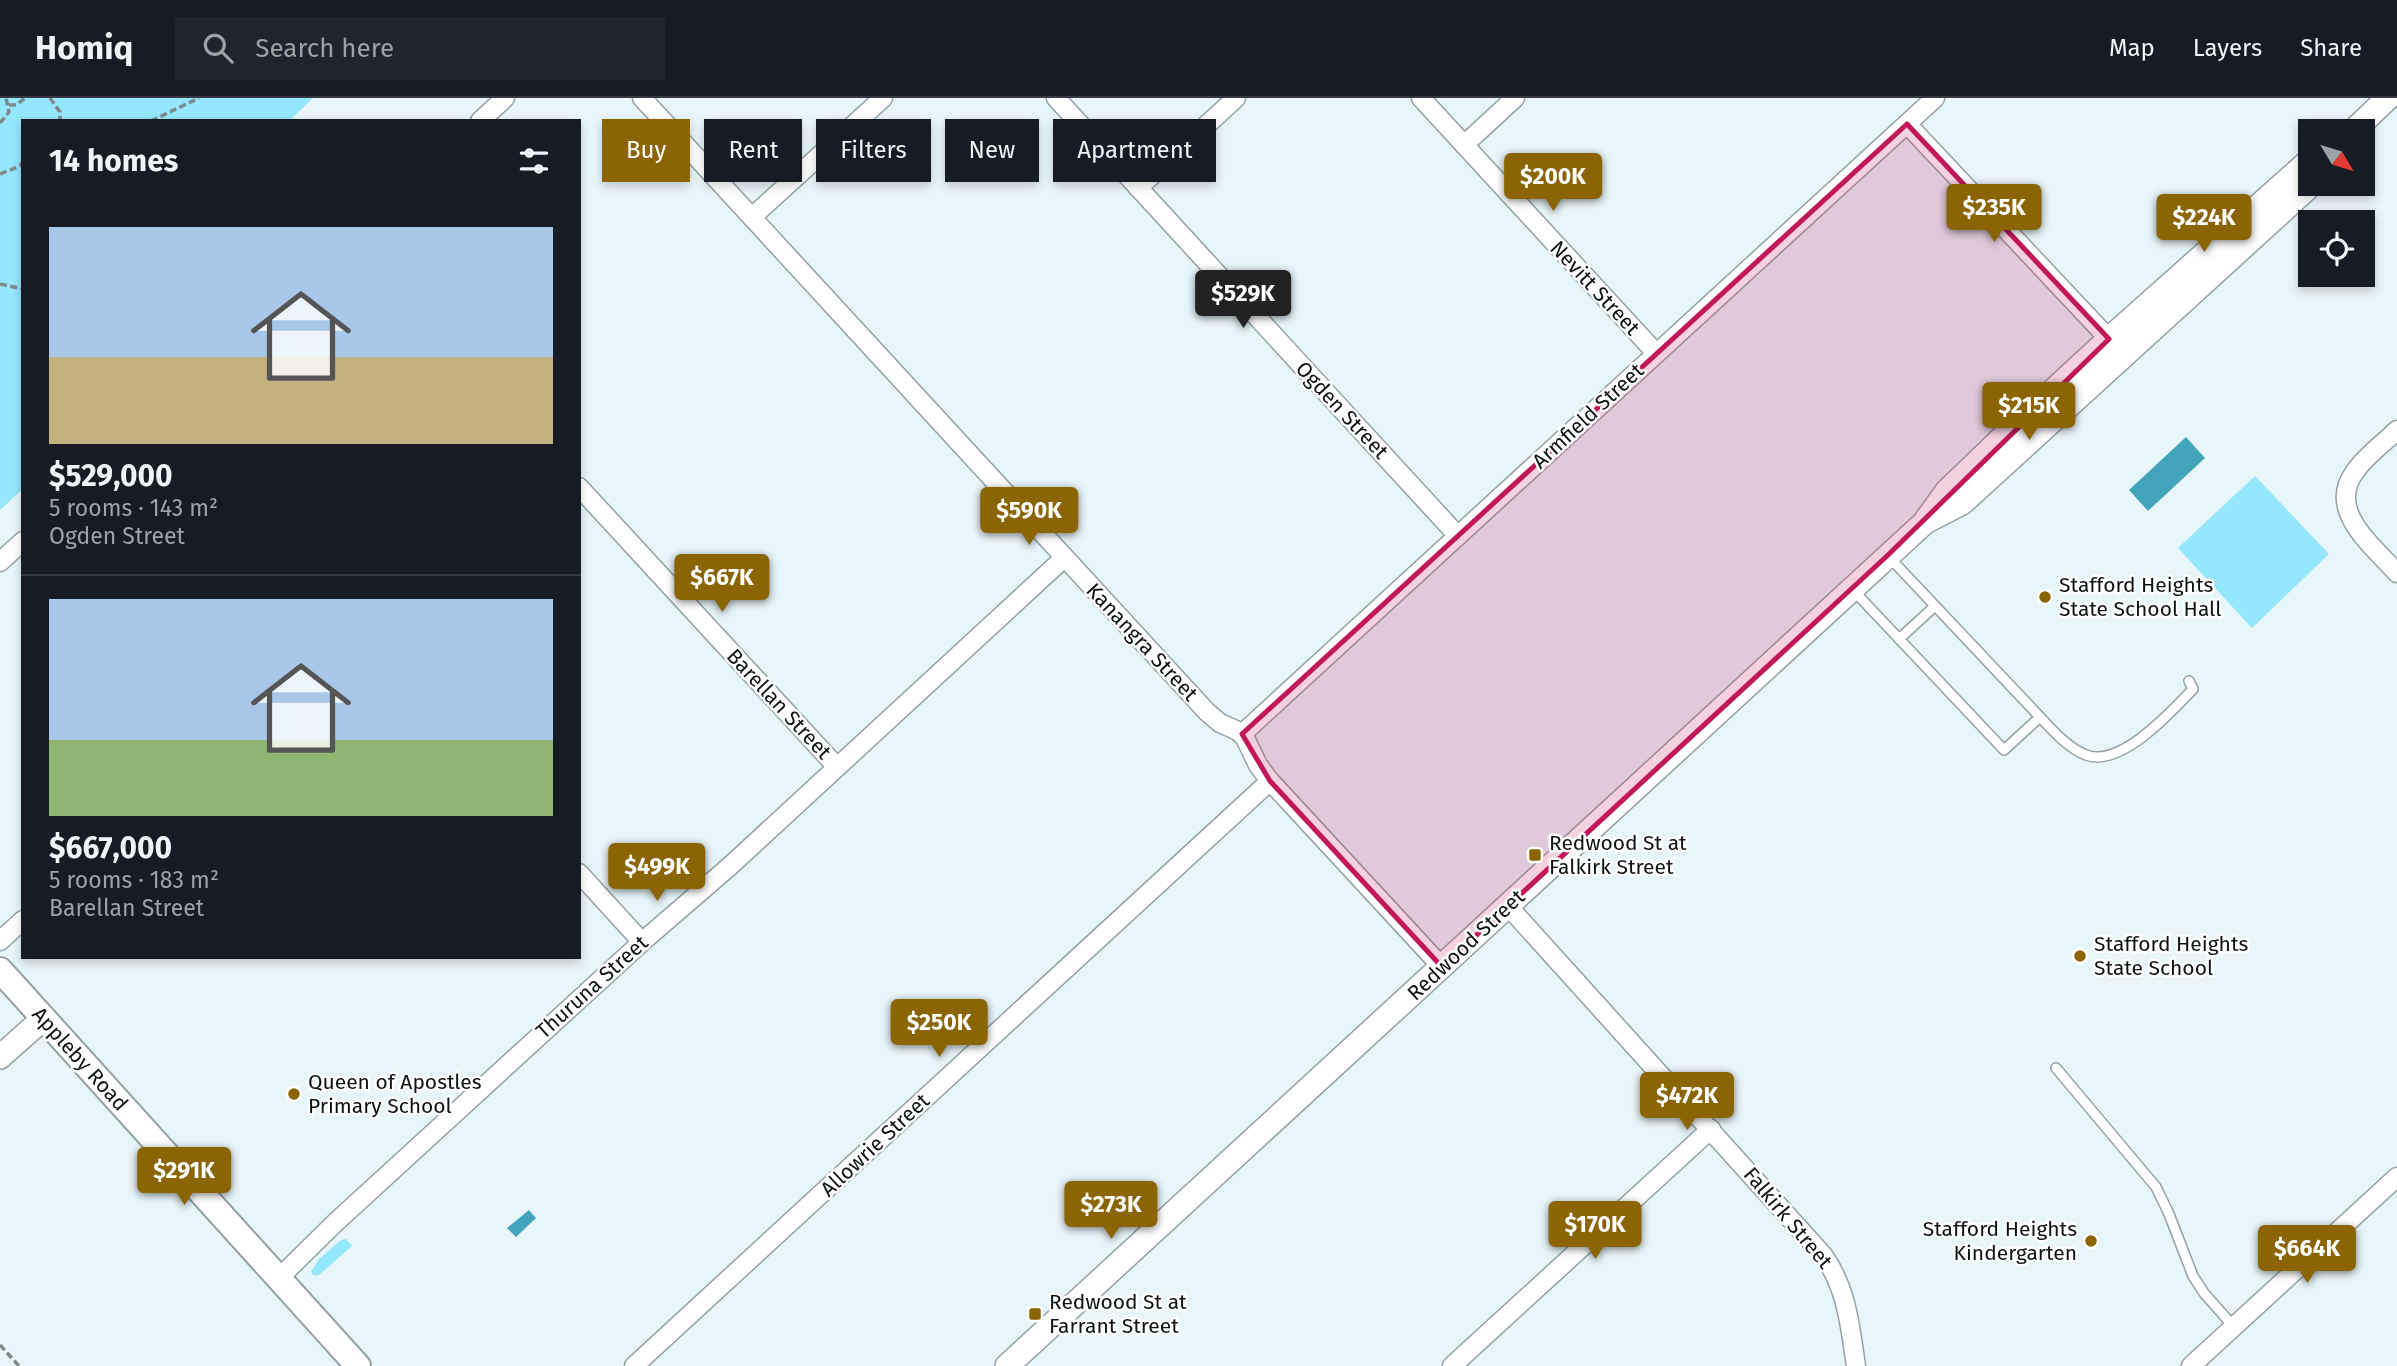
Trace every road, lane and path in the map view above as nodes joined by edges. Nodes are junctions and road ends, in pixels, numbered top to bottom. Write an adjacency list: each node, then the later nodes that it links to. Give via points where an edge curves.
1 (6, 98): 14 (path)
2 (25, 98): 14 (path)
3 (50, 98): 15 (path)
4 (199, 98): 16 (path)
5 (505, 98): 17 (street)
6 (642, 98): 27 (street, Kanangra Street)
7 (883, 98): 27 (street)
8 (1056, 98): 25 (street, Ogden Street)
9 (1236, 98): 25 (street)
10 (1421, 98): 21 (street, Nevitt Street)
11 (1515, 98): 21 (street)
12 (1935, 98): 20 (street, Armfield Street)
13 (2388, 98): 18 (street)
14 (9, 105): 19 (path)
15 (60, 119)
16 (155, 119)
17 (482, 119)
18 (2366, 119)
19 (0, 123)
20 (1907, 124): 30 (street); 31 (street, Armfield Street)
21 (1464, 145): 31 (street, Nevitt Street)
22 (21, 164): 24 (path)
23 (2298, 171): 30 (street, Redwood Street)
24 (0, 174)
25 (1138, 188): 35 (street, Ogden Street)
26 (2299, 196): 34 (street, Redwood Street, via 1962,503)
27 (752, 217): 38 (street, Kanangra Street)
28 (0, 284): 29 (path)
29 (21, 289)
30 (2109, 339): 34 (street, Redwood Street, via 1947,491)
31 (1656, 353): 35 (street, Armfield Street)
32 (2397, 430): 40 (street, via 2361,464 2345,494 2354,524)
33 (581, 489): 47 (street, Barellan Street)
34 (1924, 523): 37 (street, Redwood Street)
35 (1458, 536): 46 (street, Armfield Street)
36 (21, 543): 39 (street)
37 (1888, 555): 41 (street, Redwood Street); 42 (lane)
38 (1064, 558): 46 (street, Kanangra Street, via 1207,712); 47 (street, Thuruna Street)
39 (0, 562)
40 (2397, 573)
41 (1851, 589): 43 (lane); 50 (street, Redwood Street)
42 (1935, 606): 43 (lane); 45 (lane)
43 (1899, 639): 45 (lane, via 2004,750)
44 (2189, 681): 45 (lane, via 2193,689 2168,716 2128,747 2106,756 2087,756)
45 (2040, 717)
46 (1241, 734): 48 (street, Kanangra Street)
47 (837, 767): 53 (street, Thuruna Street)
48 (1270, 782): 54 (street, Kanangra Street); 66 (street, Allowrie Street)
49 (581, 875): 53 (street)
50 (1508, 906): 54 (street, Redwood Street); 59 (street, Falkirk Street)
51 (21, 922): 52 (street)
52 (0, 941)
53 (642, 942): 61 (street, Thuruna Street)
54 (1441, 967): 67 (street, Redwood Street)
55 (0, 970): 56 (main road, Appleby Road)
56 (44, 1018): 57 (street); 61 (main road, Appleby Road)
57 (0, 1057)
58 (2056, 1068): 62 (lane, via 2156,1187 2193,1276)
59 (1711, 1129): 68 (street); 69 (street, Falkirk Street, via 1833,1268 1847,1310)
60 (2397, 1177): 62 (street)
61 (279, 1278): 65 (main road, Appleby Road)
62 (2234, 1327): 70 (street)
63 (0, 1345): 64 (path)
64 (19, 1366)
65 (358, 1366)
66 (634, 1366)
67 (1007, 1366)
68 (1452, 1366)
69 (1856, 1366)
70 (2191, 1366)

